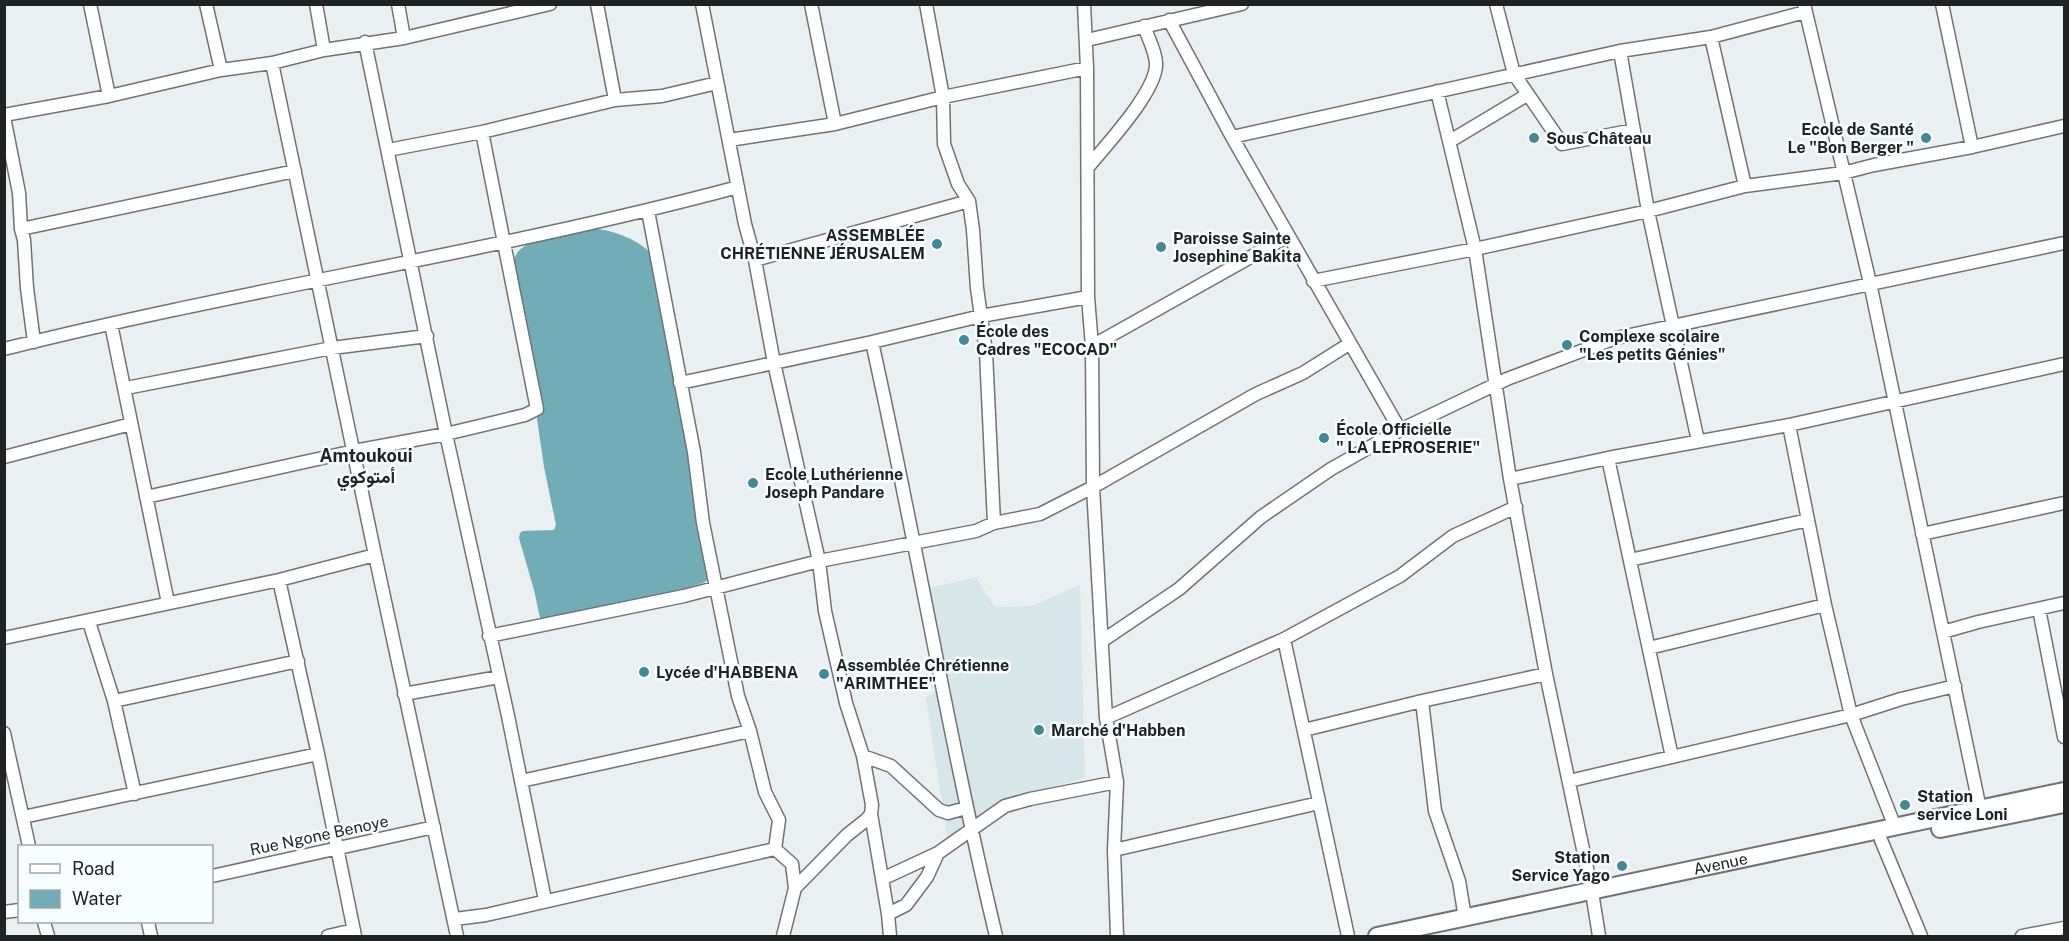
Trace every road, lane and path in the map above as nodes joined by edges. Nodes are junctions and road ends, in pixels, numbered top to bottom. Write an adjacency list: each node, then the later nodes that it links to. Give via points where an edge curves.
1 (90, 4): 31 (street)
2 (206, 4): 26 (street)
3 (316, 4): 22 (street)
4 (398, 4): 19 (street)
5 (550, 4): 19 (street)
6 (597, 4): 33 (street)
7 (702, 4): 28 (street)
8 (811, 4): 35 (street)
9 (926, 4): 32 (street)
10 (1084, 4): 20 (street)
11 (1242, 4): 15 (street)
12 (1496, 4): 27 (street)
13 (1942, 4): 42 (street)
14 (1804, 8): 18 (street); 46 (street)
15 (1204, 9): 16 (street)
16 (1169, 20): 17 (street); 39 (street)
17 (1144, 26): 20 (street); 44 (street, via 1156,64 1154,77 1130,115)
18 (1711, 37): 23 (street); 47 (street)
19 (404, 38): 21 (street)
20 (1087, 40): 25 (street)
21 (365, 42): 22 (street); 43 (street)
22 (324, 50): 24 (street)
23 (1620, 51): 27 (street); 37 (street); 50 (street)
24 (272, 63): 26 (street); 45 (street)
25 (1088, 68): 32 (street); 44 (street)
26 (221, 70): 31 (street)
27 (1514, 74): 29 (street); 30 (street)
28 (717, 83): 33 (street, via 662,96); 41 (street)
29 (1437, 91): 39 (street); 56 (street)
30 (1527, 94): 37 (street, via 1562,144); 40 (street)
31 (109, 96): 34 (street)
32 (943, 97): 35 (street); 49 (street, via 944,144)
33 (615, 100): 38 (street)
34 (4, 116): 52 (street, via 19,193)
35 (835, 124): 41 (street)
36 (2064, 126): 42 (street)
37 (1634, 130): 50 (street)
38 (482, 132): 43 (street); 54 (street)
39 (1232, 137): 53 (street)
40 (1455, 138)
41 (729, 140): 48 (street)
42 (1972, 147): 46 (street)
43 (388, 150): 58 (street)
44 (1089, 166): 62 (street)
45 (295, 171): 52 (street); 59 (street)
46 (1843, 173): 47 (street); 61 (street)
47 (1745, 186): 50 (street)
48 (738, 187): 51 (street); 57 (street)
49 (969, 201): 57 (street); 63 (street)
50 (1650, 210): 56 (street); 65 (street)
51 (648, 211): 54 (street); 75 (street)
52 (21, 229): 67 (street)
53 (1287, 236): 60 (street); 70 (street)
54 (503, 243): 58 (street); 82 (street, via 537,409)
55 (2064, 243): 61 (street)
56 (1475, 249): 60 (street); 76 (street)
57 (755, 260): 73 (street)
58 (410, 262): 59 (street); 66 (street)
59 (319, 281): 64 (street); 71 (street)
60 (1313, 281): 69 (street)
61 (1870, 283): 65 (street); 78 (street)
62 (1088, 297): 63 (street); 70 (street)
63 (981, 316): 68 (street); 93 (street)
64 (111, 324): 67 (street); 77 (street)
65 (1674, 326): 76 (street, via 1616,338); 83 (street)
66 (427, 336): 71 (street); 82 (street)
67 (34, 342): 72 (street)
68 (872, 342): 73 (street); 95 (street)
69 (1349, 344): 81 (street); 88 (street)
70 (1092, 346): 88 (street)
71 (332, 348): 77 (street); 84 (street)
72 (4, 349)
73 (774, 363): 75 (street); 98 (street)
74 (2064, 364): 78 (street)
75 (681, 383): 100 (street)
76 (1495, 384): 81 (street); 87 (street)
77 (126, 388): 79 (street)
78 (1894, 401): 80 (street); 94 (street)
79 (131, 424): 85 (street); 89 (street)
80 (1789, 425): 83 (street); 92 (street)
81 (1400, 430): 110 (street, via 1261,517 1179,589)
82 (446, 434): 84 (street); 107 (street)
83 (1698, 441): 86 (street)
84 (354, 452): 89 (street); 96 (street)
85 (4, 457)
86 (1608, 458): 87 (street); 97 (street)
87 (1510, 479): 91 (street)
88 (1093, 487): 93 (street, via 1040,514); 110 (street)
89 (146, 497): 101 (street)
90 (2064, 503): 94 (street)
91 (1516, 507): 109 (street, via 1453,536 1400,576); 113 (street)
92 (1808, 520): 97 (street); 103 (street)
93 (994, 523): 95 (street, via 976,531)
94 (1922, 534): 106 (street)
95 (914, 542): 98 (street); 135 (street)
96 (375, 555): 99 (street); 116 (street)
97 (1630, 560): 111 (street)
98 (819, 561): 100 (street); 126 (street, via 825,611)
99 (279, 580): 101 (street); 112 (street)
100 (716, 587): 107 (street); 122 (street, via 738,696)
101 (168, 603): 105 (street)
102 (2064, 603): 104 (street)
103 (1825, 605): 111 (street); 119 (street)
104 (2039, 609): 106 (street); 124 (street)
105 (89, 622): 108 (street); 117 (street)
106 (1943, 632): 115 (street)
107 (489, 636): 114 (street)
108 (4, 638)
109 (1284, 639): 120 (street); 121 (street)
110 (1102, 641): 120 (street)
111 (1649, 648): 127 (street)
112 (298, 661): 117 (street); 125 (street)
113 (1546, 674): 118 (street); 129 (street)
114 (499, 677): 116 (street); 128 (street)
115 (1955, 686): 119 (street); 136 (street)
116 (404, 694): 139 (street)
117 (114, 701): 132 (street)
118 (1422, 701): 121 (street); 154 (street, via 1435,812 1457,871)
119 (1851, 715): 127 (street); 140 (street)
120 (1106, 718): 130 (street)
121 (1305, 730): 133 (street)
122 (750, 731): 128 (street); 145 (street, via 765,792 778,820)
123 (4, 733): 138 (street)
124 (2064, 736)
125 (318, 754): 132 (street); 144 (street)
126 (863, 756): 135 (street, via 891,766 939,810 948,813); 137 (street)
127 (1672, 757): 129 (street)
128 (521, 781): 152 (street)
129 (1569, 781): 151 (street)
130 (1117, 783): 141 (street, via 1005,806); 146 (street)
131 (2064, 791): 136 (highway, Avenue)
132 (135, 794): 138 (street)
133 (1319, 803): 146 (street); 164 (street)
134 (2064, 804): 142 (highway)
135 (966, 808): 141 (street)
136 (1980, 809): 140 (highway, Avenue)
137 (871, 814): 149 (street); 150 (street)
138 (23, 817): 143 (street)
139 (434, 827): 144 (street, Rue Ngone Benoye); 155 (street)
140 (1895, 827): 151 (highway, Avenue)
141 (970, 830): 147 (street); 162 (street)
142 (1881, 840): 151 (highway); 168 (street)
143 (29, 845)
144 (338, 848): 148 (street, Rue Ngone Benoye); 157 (street)
145 (775, 849): 150 (street, via 792,864); 152 (street)
146 (1114, 850): 163 (street)
147 (938, 853): 149 (street); 153 (street, via 927,877 906,905)
148 (213, 876)
149 (882, 879): 153 (street)
150 (795, 888): 160 (street)
151 (1592, 897): 154 (highway, Avenue); 166 (highway); 167 (street)
152 (545, 900): 155 (street)
153 (888, 914): 161 (street)
154 (1465, 918): 165 (highway, Avenue)
155 (455, 919): 159 (street)
156 (2064, 928): 169 (street)
157 (354, 933): 158 (street)
158 (328, 936)
159 (457, 936)
160 (783, 936)
161 (890, 936)
162 (996, 936)
163 (1117, 936)
164 (1348, 936)
165 (1377, 936)
166 (1425, 936)
167 (1599, 936)
168 (1921, 936)
169 (2027, 936)

